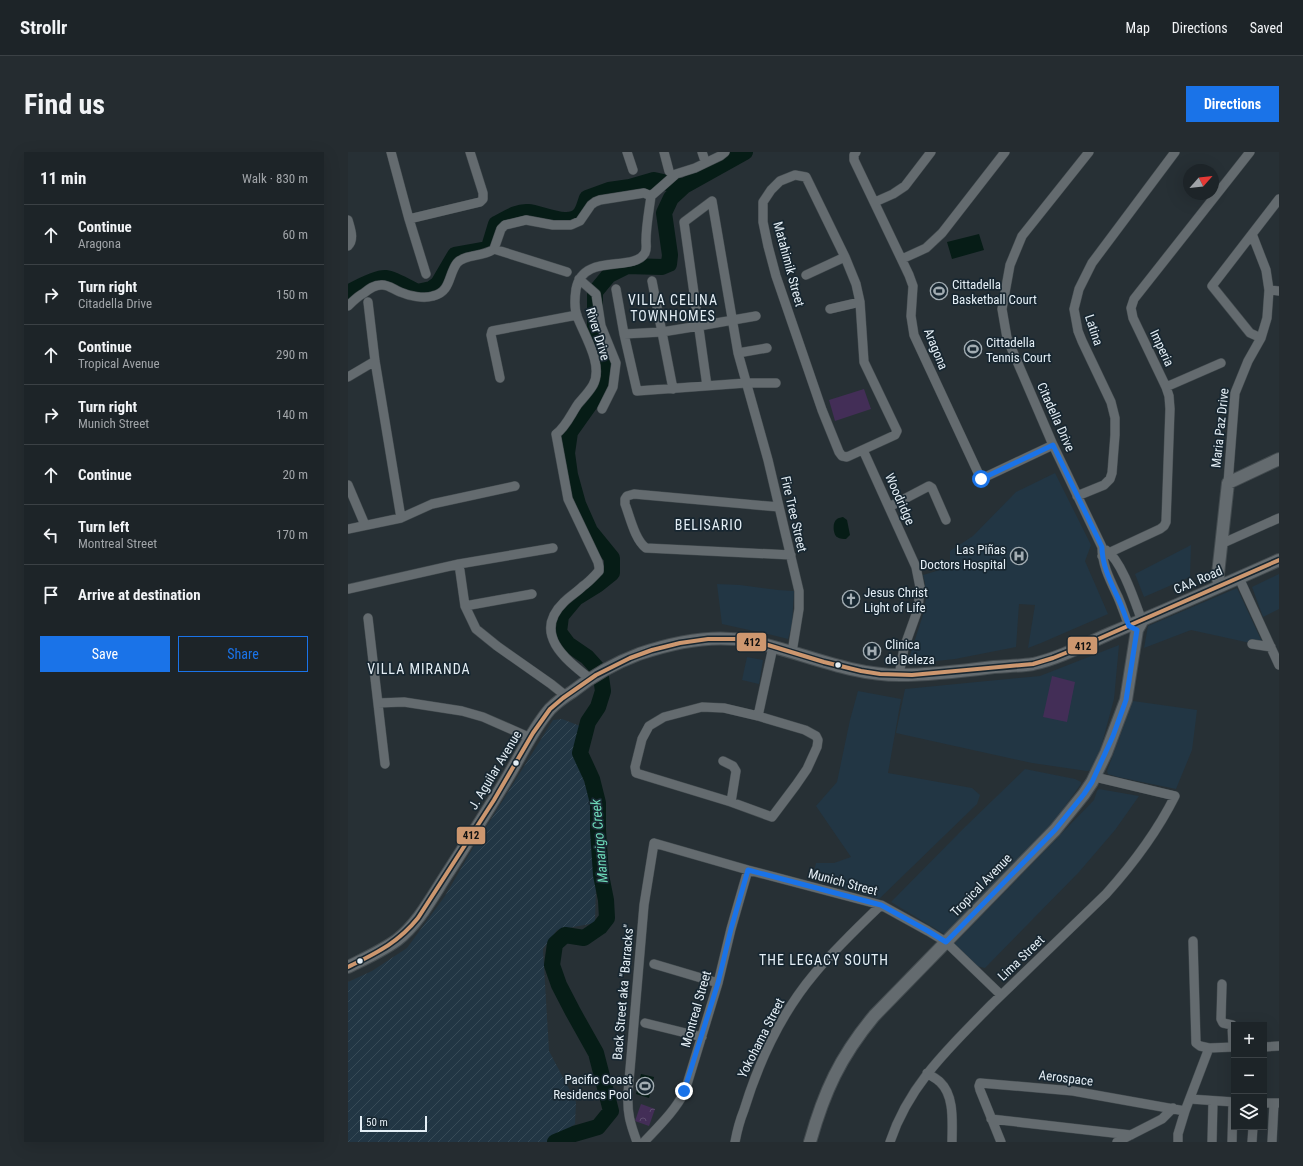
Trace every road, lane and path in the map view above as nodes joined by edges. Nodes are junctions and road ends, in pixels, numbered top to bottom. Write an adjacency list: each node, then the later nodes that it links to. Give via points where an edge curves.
1 (391, 152): 17 (street)
2 (470, 152): 17 (street, via 483,194 480,202)
3 (628, 152): 12 (street)
4 (664, 152): 13 (street)
5 (725, 152): 13 (street, via 695,168)
6 (856, 152): 16 (street, Aragona, via 854,160)
7 (931, 152): 16 (street, via 905,186)
8 (1005, 152): 23 (street, via 942,233 926,248)
9 (1089, 152): 55 (street, Citadella Drive, via 1022,236 1010,265 1002,309 1007,338)
10 (1176, 152): 61 (street, Latina, via 1092,263 1079,289 1074,309 1078,331 1111,402 1115,418 1115,435 1110,479 1104,485)
11 (1250, 152): 52 (street, Imperia, via 1134,299 1131,308 1133,318)
12 (633, 170)
13 (672, 173): 14 (street)
14 (653, 194): 21 (street, via 600,200 591,205 580,222 571,225 526,220 513,222 501,229); 27 (street, via 646,228 646,251 642,256 627,262 596,267 586,273)
15 (1279, 199): 19 (street)
16 (875, 202): 23 (street, Aragona)
17 (409, 219): 25 (street)
18 (348, 220): 20 (street, via 352,236)
19 (1252, 234): 30 (street, Maria Paz Drive, via 1266,270); 42 (street, via 1212,286 1250,333)
20 (348, 246)
21 (494, 249): 24 (street); 34 (street, via 457,263 446,289 433,297 413,296 382,285 373,287)
22 (845, 257): 26 (street); 33 (street, Matahimik Street); 56 (street, Matahimik Street, via 806,177 795,174 780,181 763,202 762,210 776,276 839,452 847,457)
23 (902, 259): 55 (street, Aragona, via 913,286 911,316 914,335 981,479)
24 (567, 272)
25 (426, 274)
26 (806, 275)
27 (582, 281): 36 (street, River Drive, via 577,287 575,297); 54 (street, via 596,294 601,326 616,363 613,387)
28 (652, 281): 40 (street)
29 (616, 289): 41 (street)
30 (1269, 290): 31 (street); 42 (street, Maria Paz Drive, via 1267,318)
31 (1279, 291)
32 (368, 302): 45 (street)
33 (860, 302): 35 (street); 56 (street, Matahimik Street, via 864,362 897,431 895,435)
34 (348, 306)
35 (830, 309)
36 (576, 314): 48 (street, via 492,331); 90 (street, River Drive, via 586,333 596,374 593,385 556,434 568,499 590,545 599,571 563,602 554,613 550,625 553,641 560,652 570,663)
37 (756, 316): 38 (street)
38 (732, 320): 39 (street); 39 (street, Fire Tree Street, via 712,201 684,222); 44 (street, Fire Tree Street)
39 (699, 326): 40 (street); 51 (street)
40 (662, 332): 41 (street); 53 (street)
41 (624, 334): 53 (street, via 637,391)
42 (1261, 338): 58 (street, Maria Paz Drive, via 1235,393)
43 (767, 348): 44 (street)
44 (738, 353): 49 (street, Fire Tree Street)
45 (375, 361): 47 (street); 64 (street)
46 (1221, 363): 52 (street)
47 (348, 377)
48 (500, 378)
49 (746, 383): 50 (street); 51 (street); 62 (street, Fire Tree Street)
50 (776, 383)
51 (708, 386): 53 (street)
52 (1166, 387): 71 (street, Imperia, via 1170,409 1166,522 1160,529)
53 (673, 388)
54 (602, 409)
55 (1053, 445): 61 (street, Citadella Drive)
56 (863, 450): 63 (street, Woodridge)
57 (1279, 459): 58 (main road)
58 (1228, 483): 69 (main road, Maria Paz Drive)
59 (348, 485): 67 (street)
60 (515, 486): 64 (street, via 432,504)
61 (1077, 496): 71 (street, Citadella Drive)
62 (779, 507): 72 (street, Fire Tree Street); 72 (street, via 634,494 625,499 638,539 646,548)
63 (889, 507): 66 (street, via 929,486); 89 (street, Woodridge, via 916,567 920,587 918,609 904,648)
64 (401, 518): 67 (street)
65 (1279, 518): 69 (street)
66 (946, 520)
67 (365, 525): 68 (street)
68 (348, 529)
69 (1221, 544): 78 (main road, Maria Paz Drive)
70 (553, 548): 74 (street)
71 (1104, 552): 76 (street, Citadella Drive, via 1119,564); 77 (street, Citadella Drive, via 1105,569)
72 (791, 555): 87 (street, Fire Tree Street, via 799,590 799,609)
73 (1279, 560): 75 (main road, CAA Road)
74 (459, 564): 79 (street); 81 (street)
75 (1239, 578): 78 (main road, CAA Road); 86 (street)
76 (1126, 581): 77 (street); 83 (street, Citadella Drive, via 1135,601)
77 (1113, 586): 83 (street, Citadella Drive, via 1122,607)
78 (1219, 586): 83 (main road, CAA Road)
79 (348, 589)
80 (532, 594): 81 (street)
81 (465, 606): 91 (street, via 476,629)
82 (368, 618): 92 (street)
83 (1136, 626): 89 (main road, via 1032,664); 97 (main road, Tropical Avenue, via 1126,700)
84 (1252, 644): 86 (street)
85 (773, 647): 87 (main road); 90 (main road, J. Aguilar Avenue, via 724,638 702,639 639,654); 93 (street)
86 (1271, 647): 88 (street)
87 (792, 652): 89 (main road, via 837,666)
88 (1279, 666)
89 (899, 675)
90 (591, 678): 91 (main road, J. Aguilar Avenue)
91 (566, 696): 94 (main road, J. Aguilar Avenue, via 537,726)
92 (378, 703): 94 (street, via 404,702 462,711 483,717); 96 (street)
93 (758, 716): 98 (street, via 805,730 816,736 817,747 807,769 772,817); 98 (street, via 724,708 702,707 664,717 649,726 642,739 634,770 636,773)
94 (531, 738): 105 (main road, J. Aguilar Avenue, via 419,917 398,940)
95 (722, 761): 98 (street, via 733,766 736,771)
96 (385, 764)
97 (1094, 777): 103 (main road, Tropical Avenue, via 1084,794 1055,830); 108 (street, Lima Street, via 1175,796 1144,848 1122,876)
98 (730, 802)
99 (654, 843): 100 (street, Munich Street); 127 (street, Back Street aka "Barracks", via 644,905 628,1093 629,1120)
100 (748, 870): 101 (street, Munich Street); 106 (street, Montreal Street)
101 (881, 905): 103 (street, Munich Street); 129 (street, Yokohama Street, via 814,973 790,1006 750,1089)
102 (1193, 941): 115 (street, via 1196,1043)
103 (946, 942): 108 (street, Munich Street); 130 (main road, Tropical Avenue, via 874,1016 851,1045 833,1077 818,1112)
104 (654, 964): 106 (street)
105 (348, 967)
106 (718, 983): 111 (street, Montreal Street)
107 (1222, 984): 110 (street, via 1221,1019 1224,1023)
108 (1001, 995): 116 (street, Lima Street, via 940,1056)
109 (645, 1023): 111 (street)
110 (1231, 1024)
111 (702, 1037): 128 (street, Montreal Street, via 679,1103)
112 (1267, 1046): 113 (street)
113 (1279, 1046)
114 (1231, 1047): 115 (street)
115 (1209, 1048): 117 (street)
116 (927, 1073): 131 (street, Lima Street, via 907,1104); 132 (street, via 946,1089 951,1110)
117 (1190, 1099): 118 (street); 122 (street)
118 (1213, 1101): 119 (street); 136 (street)
119 (1231, 1102)
120 (1276, 1103): 139 (street)
121 (1173, 1108): 122 (street, Aerospace); 123 (street, Aerospace, via 1073,1091 980,1083 980,1090); 126 (street, via 1162,1119)
122 (1185, 1111): 135 (street)
123 (991, 1119): 126 (street); 133 (street)
124 (1232, 1130): 137 (street)
125 (1253, 1130): 138 (street)
126 (1131, 1135): 134 (street)
127 (637, 1142)
128 (644, 1142)
129 (735, 1142)
130 (810, 1142)
131 (890, 1142)
132 (952, 1142)
133 (1001, 1142)
134 (1117, 1142)
135 (1178, 1142)
136 (1212, 1142)
137 (1232, 1142)
138 (1252, 1142)
139 (1272, 1142)

